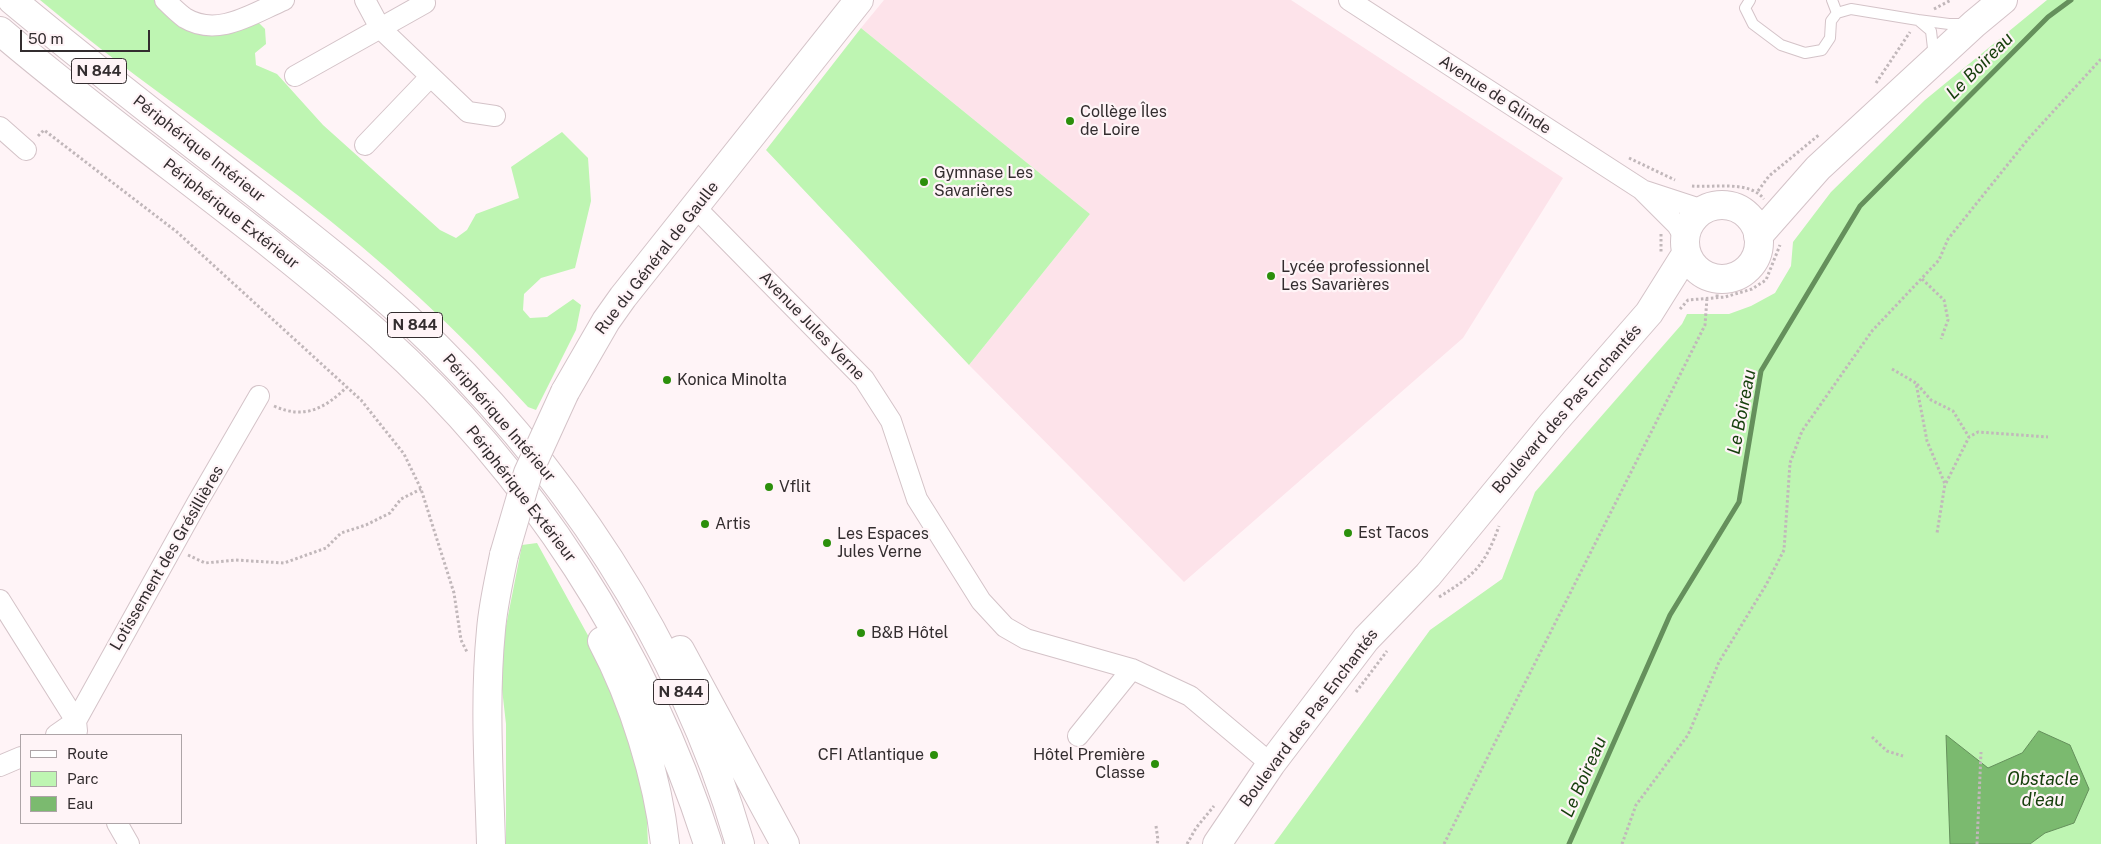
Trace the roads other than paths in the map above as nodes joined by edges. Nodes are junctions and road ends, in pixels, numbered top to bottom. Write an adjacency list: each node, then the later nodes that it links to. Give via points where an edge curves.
1 (12, 0): 33 (main road, Périphérique Intérieur / N 844, via 408,318 515,431)
2 (164, 0): 3 (street, via 185,18 205,26 225,26)
3 (284, 0)
4 (365, 0): 14 (street)
5 (859, 0): 26 (main road, Rue du Général de Gaulle)
6 (1350, 0): 24 (street, Avenue de Glinde)
7 (1750, 0): 11 (lane, via 1745,8 1753,24 1781,45 1805,53 1822,50 1830,38 1831,20)
8 (1832, 0): 11 (lane)
9 (2003, 0): 13 (main road)
10 (425, 3): 14 (street)
11 (1837, 13): 12 (lane, via 1851,9)
12 (1918, 20): 13 (lane); 16 (lane, via 1931,31)
13 (1974, 24): 16 (main road)
14 (380, 28): 17 (street); 18 (street)
15 (0, 31): 34 (main road, Périphérique Extérieur / N 844, via 293,262 380,336 482,440 548,524)
16 (1935, 59): 23 (main road)
17 (295, 76)
18 (430, 77): 19 (street, via 468,112); 21 (street)
19 (495, 116)
20 (0, 126): 22 (street)
21 (365, 145)
22 (26, 150)
23 (1818, 168): 25 (main road, via 1766,201); 28 (main road)
24 (1641, 189): 27 (street, Avenue de Glinde); 29 (street, Avenue de Glinde, via 1672,218)
25 (1750, 201): 27 (main road); 28 (main road, via 1753,221)
26 (695, 207): 37 (street, Avenue Jules Verne, via 864,379 891,421 918,499 981,601 1004,627 1026,638); 46 (main road, Rue du Général de Gaulle, bridge, via 606,321 565,392 528,473 504,555 493,610 487,695)
27 (1703, 210): 29 (main road, Boulevard des Pas Enchantés, via 1691,220)
28 (1770, 237): 30 (main road, Boulevard des Pas Enchantés, via 1747,270)
29 (1685, 246): 30 (main road, via 1693,266); 31 (main road, Boulevard des Pas Enchantés)
30 (1712, 287): 31 (main road, Boulevard des Pas Enchantés)
31 (1649, 314): 35 (main road, Boulevard des Pas Enchantés, via 1552,423)
32 (259, 396): 38 (street, Lotissement des Grésillières, via 172,548)
33 (603, 549): 49 (main road, Périphérique Intérieur / N 844, via 658,645 694,719); 50 (main road, via 630,566 690,668)
34 (581, 574): 47 (main road, via 583,606 605,647 639,727 662,815); 48 (main road, Périphérique Extérieur / N 844, via 620,641 660,721)
35 (1433, 586): 42 (main road, Boulevard des Pas Enchantés, via 1366,639); 52 (main road, Boulevard des Pas Enchantés, via 1377,649)
36 (0, 600): 38 (street)
37 (1132, 669): 40 (street); 42 (street, Avenue Jules Verne, via 1190,696)
38 (76, 728): 39 (street, Lotissement des Grésillières)
39 (59, 734)
40 (1078, 736)
41 (20, 756): 43 (street)
42 (1271, 764): 51 (main road, Boulevard des Pas Enchantés)
43 (0, 766)
44 (117, 824): 45 (street)
45 (128, 844)
46 (491, 844)
47 (666, 844)
48 (708, 844)
49 (740, 844)
50 (785, 844)
51 (1217, 844)
52 (1234, 844)

